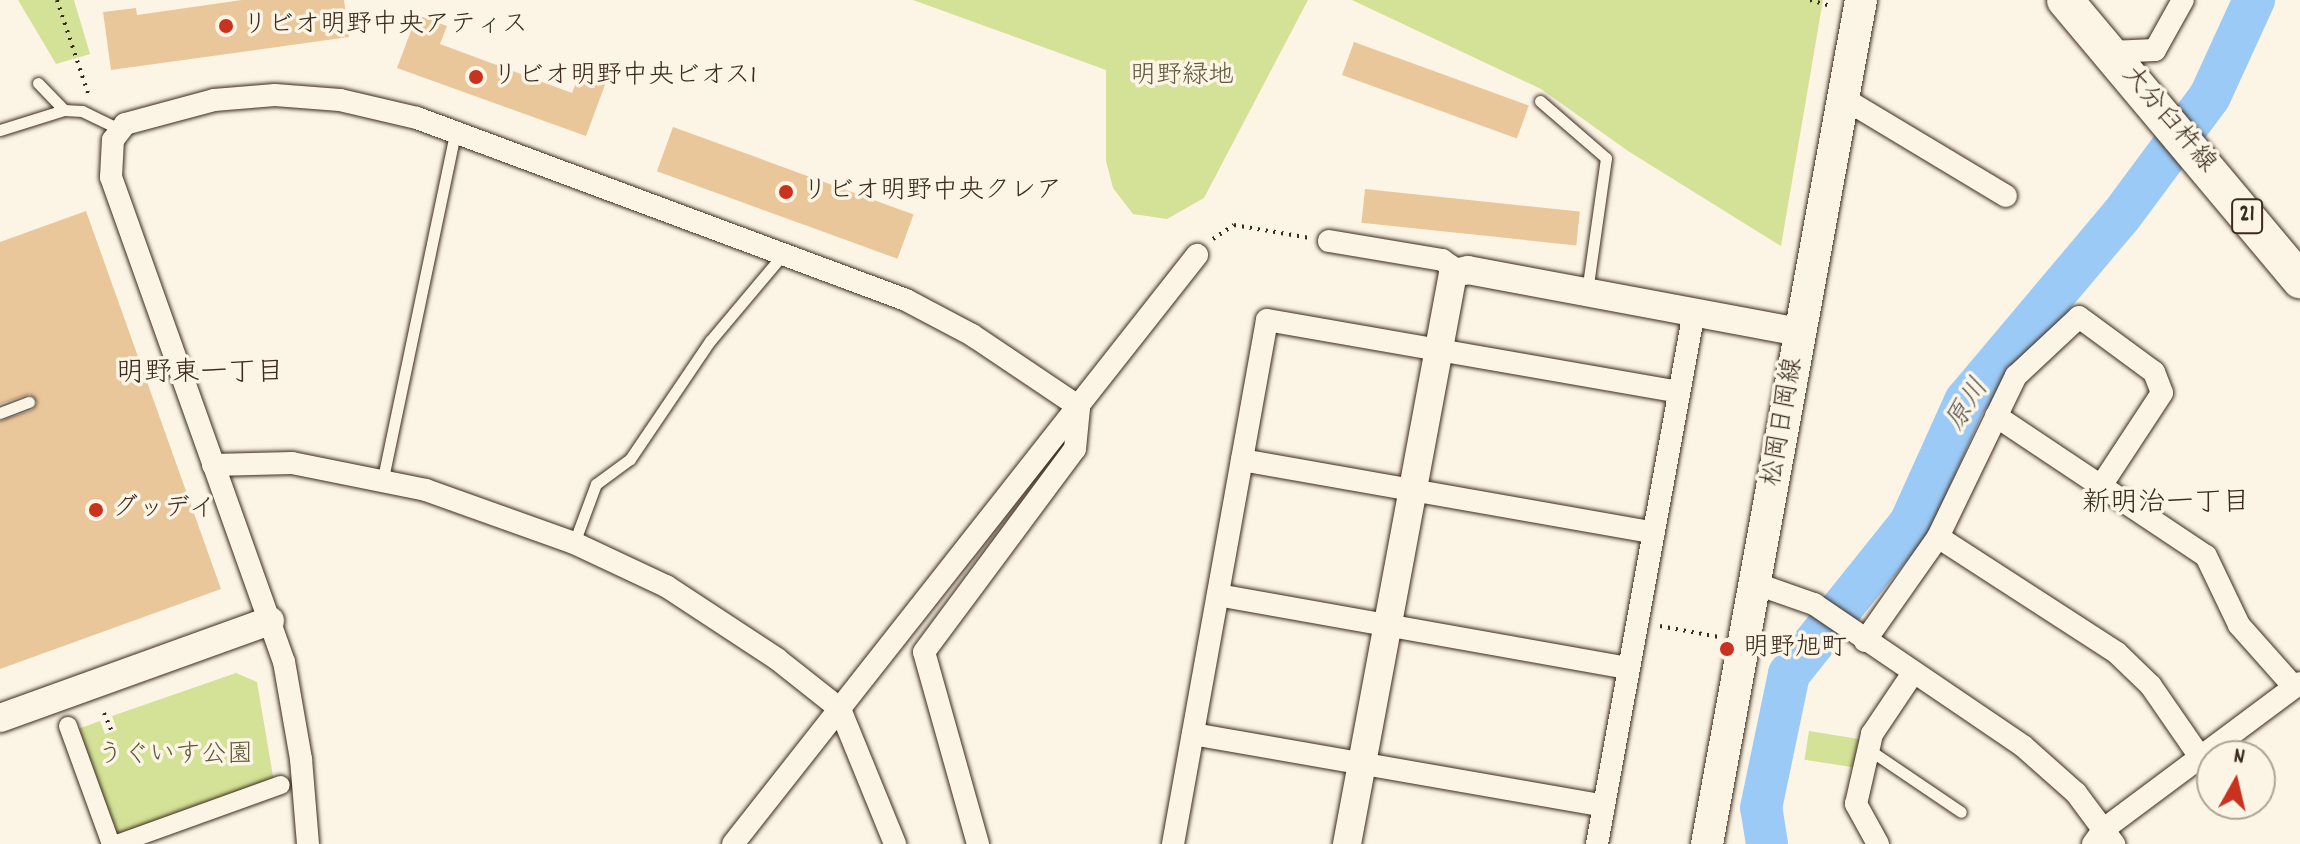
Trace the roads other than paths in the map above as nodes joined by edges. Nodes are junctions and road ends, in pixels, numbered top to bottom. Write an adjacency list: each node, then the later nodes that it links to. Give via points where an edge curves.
1 (2065, 0): 4 (main road, 大分臼杵線 / 21)
2 (2183, 0): 4 (street, via 2155,50)
3 (1848, 3): 6 (main road, 松岡日岡線)
4 (2111, 52): 17 (main road, 大分臼杵線 / 21)
5 (38, 83): 8 (lane)
6 (1843, 98): 12 (street); 20 (main road, 松岡日岡線)
7 (1540, 101): 18 (lane, via 1606,158)
8 (64, 110): 9 (lane, via 97,117); 10 (lane)
9 (119, 129): 11 (street, via 183,107 275,95 374,107); 28 (street, via 110,152 111,177)
10 (0, 130)
11 (455, 132): 14 (street); 29 (lane)
12 (2006, 196)
13 (1329, 241): 16 (street, via 1442,260)
14 (784, 252): 24 (street, via 906,300 972,335); 34 (lane, via 710,341 630,459 596,484)
15 (1197, 255): 24 (street)
16 (1457, 270): 18 (street); 21 (street, via 1450,279)
17 (2300, 280)
18 (1587, 292): 19 (street)
19 (1694, 312): 20 (street); 22 (street)
20 (1800, 332): 35 (main road, 松岡日岡線)
21 (1437, 350): 22 (street); 27 (street, via 1267,320); 31 (street)
22 (1679, 392): 32 (street)
23 (29, 402): 25 (lane)
24 (1079, 407): 43 (street); 60 (street, via 1075,449 924,652)
25 (0, 413)
26 (1996, 416): 30 (street); 30 (street, via 2025,362 2079,317 2154,372 2162,393); 33 (street)
27 (1242, 460): 31 (street); 36 (street)
28 (213, 465): 29 (street, via 292,463); 37 (street)
29 (383, 478): 34 (street)
30 (2101, 486): 42 (street, via 2206,556 2239,625)
31 (1411, 490): 32 (street); 38 (street)
32 (1654, 533): 40 (street)
33 (1938, 537): 39 (street); 49 (street, via 2117,653 2151,686)
34 (574, 543): 43 (street, via 702,607)
35 (1754, 583): 39 (street, via 1814,604); 64 (main road, 松岡日岡線)
36 (1218, 595): 38 (street); 46 (street)
37 (270, 621): 44 (street); 57 (street, via 295,715)
38 (1387, 625): 40 (street); 51 (street)
39 (1862, 639): 41 (street)
40 (1629, 668): 53 (street)
41 (1913, 673): 48 (street); 55 (street, via 2023,746 2076,793)
42 (2297, 685): 47 (street)
43 (840, 709): 58 (street); 59 (street)
44 (0, 718)
45 (68, 726): 56 (street)
46 (1193, 734): 51 (street); 61 (street)
47 (2223, 740)
48 (1867, 749): 54 (lane); 65 (street, via 1856,804)
49 (2196, 751)
50 (2196, 760): 55 (street)
51 (1361, 764): 53 (street); 62 (street)
52 (281, 785): 56 (street)
53 (1604, 806): 63 (street)
54 (1961, 812)
55 (2104, 839)
56 (114, 844)
57 (308, 844)
58 (733, 844)
59 (895, 844)
60 (978, 844)
61 (1173, 844)
62 (1347, 844)
63 (1597, 844)
64 (1707, 844)
65 (1878, 844)

